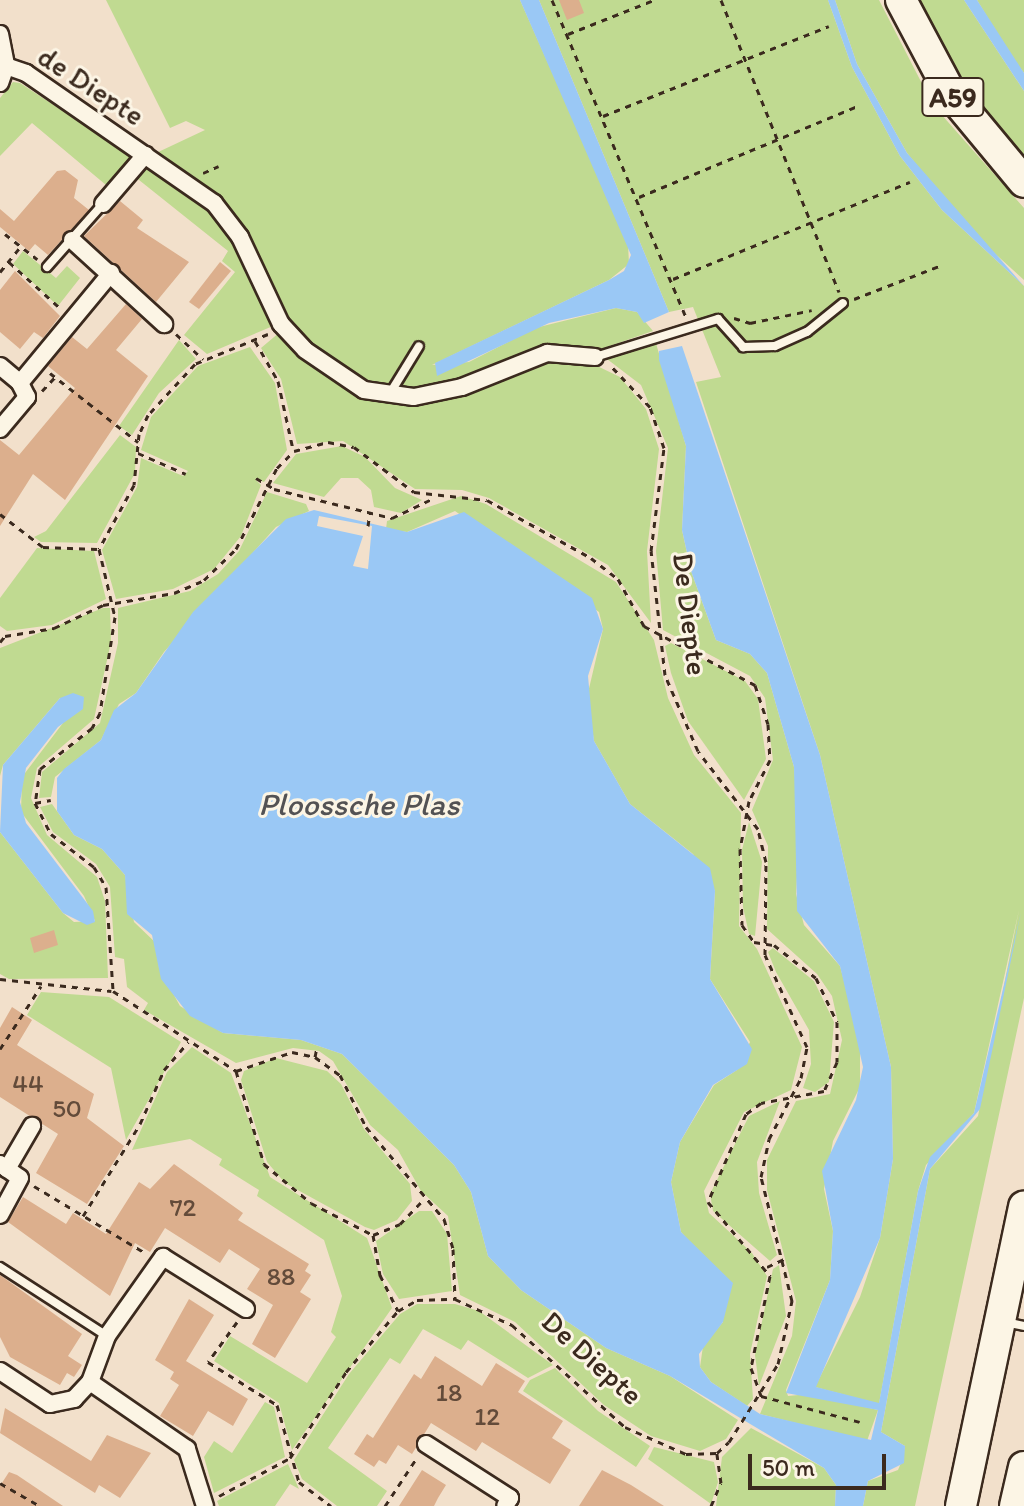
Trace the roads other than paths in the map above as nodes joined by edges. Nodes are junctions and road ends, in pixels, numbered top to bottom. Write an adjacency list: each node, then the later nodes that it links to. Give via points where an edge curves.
1 (901, 0): 6 (highway, A59, via 951,94)
2 (0, 34): 3 (street)
3 (6, 66): 4 (street); 5 (street, de Diepte, via 26,73)
4 (0, 83)
5 (145, 155): 7 (street); 17 (street, De Diepte, via 229,219 281,324 340,377)
6 (1024, 182)
7 (103, 204): 8 (lane)
8 (72, 240): 9 (lane); 10 (street)
9 (47, 267)
10 (111, 273): 12 (street); 16 (street)
11 (843, 303): 14 (lane, via 807,332 775,346 743,347 718,319)
12 (164, 324)
13 (419, 346): 17 (lane)
14 (595, 357): 17 (street, De Diepte, via 547,353 462,387)
15 (0, 366): 16 (street)
16 (20, 383): 18 (street, via 27,397)
17 (388, 396)
18 (0, 429)
19 (32, 1126): 20 (street)
20 (9, 1170): 22 (street)
21 (1024, 1207): 25 (highway)
22 (0, 1215)
23 (0, 1267): 26 (lane)
24 (246, 1309): 26 (street, via 163,1257)
25 (1012, 1324): 33 (highway)
26 (107, 1336): 28 (street)
27 (0, 1371): 28 (street, via 50,1404 74,1399)
28 (90, 1382): 31 (street, via 187,1449)
29 (426, 1444): 32 (street, via 510,1498)
30 (1024, 1467): 34 (highway)
31 (204, 1503)
32 (505, 1506)
33 (961, 1506)
34 (1015, 1506)

